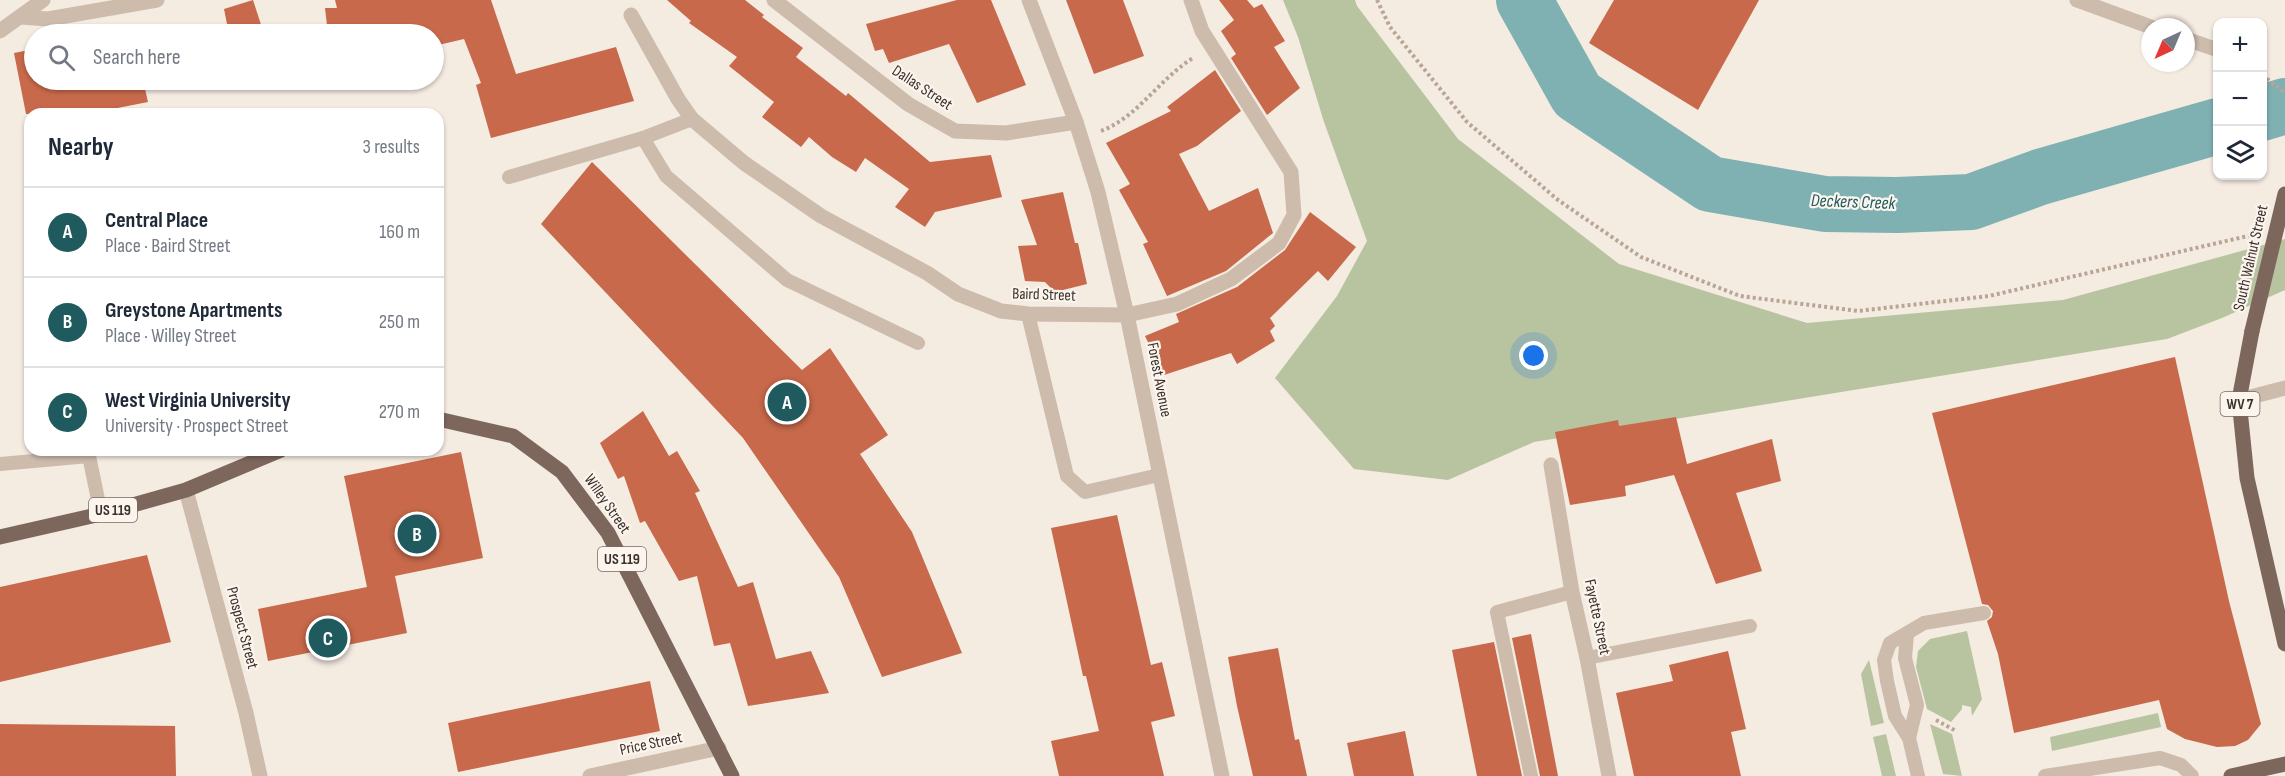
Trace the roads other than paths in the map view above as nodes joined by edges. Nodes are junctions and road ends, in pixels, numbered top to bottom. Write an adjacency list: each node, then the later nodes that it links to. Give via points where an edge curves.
1 (42, 0): 8 (street)
2 (157, 0): 8 (street, via 48,19)
3 (774, 0): 14 (street, Dallas Street, via 908,104 955,131)
4 (1029, 0): 14 (street, Forest Avenue)
5 (1191, 0): 19 (street, Baird Street, via 1202,31 1291,172 1294,215 1279,243 1231,279 1177,304)
6 (2077, 0): 9 (street)
7 (631, 15): 13 (street, Baird Street)
8 (21, 17): 10 (street)
9 (2141, 23)
10 (0, 31)
11 (2195, 42): 12 (street)
12 (2213, 49)
13 (692, 119): 15 (lane); 18 (street, Baird Street, via 744,163 821,216 958,294 1001,311)
14 (1078, 130): 19 (street, Forest Avenue, via 1098,192)
15 (643, 138): 16 (lane); 20 (lane, via 666,176 787,280)
16 (509, 177)
17 (2285, 194): 22 (main road, South Walnut Street / WV 7, bridge)
18 (1028, 314): 19 (street, Baird Street); 27 (lane, via 1067,476 1085,492)
19 (1127, 315): 27 (street, Forest Avenue)
20 (918, 343)
21 (2285, 388): 22 (street)
22 (2239, 400): 35 (main road, WV 7, via 2247,478)
23 (444, 420): 38 (main road, Willey Street / US 119, via 513,436 562,471 608,532)
24 (267, 456): 28 (main road, US 119)
25 (1, 460): 29 (lane, via 89,456)
26 (1551, 465): 31 (street, Fayette Street)
27 (1159, 475): 43 (street, Forest Avenue)
28 (186, 490): 29 (main road, US 119); 40 (street, Prospect Street)
29 (101, 514): 30 (main road, US 119)
30 (0, 537)
31 (1572, 592): 36 (street, Fayette Street); 44 (lane, via 1497,612)
32 (1984, 613): 34 (lane, via 1924,623)
33 (1750, 626): 36 (lane)
34 (1906, 634): 37 (lane, via 1905,658 1917,705); 37 (lane, via 1890,643 1884,660 1895,716)
35 (2285, 644)
36 (1587, 658): 45 (street, Fayette Street)
37 (1909, 738): 46 (lane)
38 (719, 748): 41 (street, Price Street); 42 (main road, Willey Street / US 119)
39 (2285, 764): 49 (main road)
40 (260, 776)
41 (590, 776)
42 (732, 776)
43 (1222, 776)
44 (1531, 776)
45 (1609, 776)
46 (1918, 776)
47 (2045, 776): 48 (lane, via 2160,758 2181,765)
48 (2192, 776)
49 (2231, 776)

